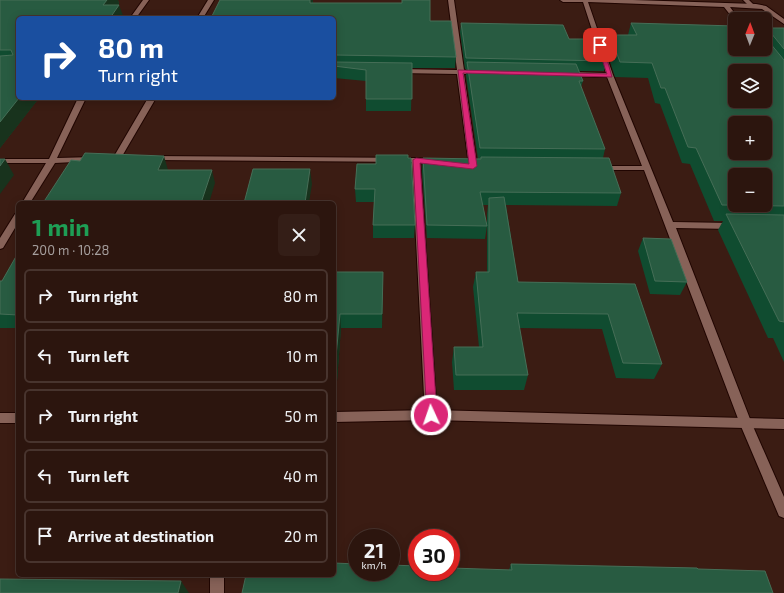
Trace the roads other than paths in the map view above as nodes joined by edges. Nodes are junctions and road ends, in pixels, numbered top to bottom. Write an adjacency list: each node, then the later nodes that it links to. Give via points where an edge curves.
1 (146, 0): 11 (street)
2 (211, 0): 12 (street)
3 (451, 0): 15 (street)
4 (563, 0): 5 (street)
5 (585, 0): 7 (street); 18 (street)
6 (746, 0): 9 (street)
7 (616, 1): 8 (street)
8 (725, 4): 9 (street); 10 (street)
9 (751, 5): 13 (street, via 764,7)
10 (731, 12)
11 (134, 16)
12 (201, 16)
13 (784, 22)
14 (389, 70): 15 (street)
15 (460, 71): 16 (street); 26 (street)
16 (492, 72)
17 (563, 74): 18 (street)
18 (610, 76): 28 (street)
19 (81, 100): 24 (street)
20 (151, 100): 24 (street, via 113,158)
21 (140, 158): 22 (street)
22 (416, 160): 25 (street); 34 (street)
23 (0, 161): 24 (street)
24 (52, 161): 29 (street)
25 (445, 163)
26 (473, 166)
27 (592, 168): 28 (street)
28 (648, 168): 31 (street)
29 (27, 201)
30 (16, 219): 33 (street)
31 (670, 225): 32 (street); 38 (street)
32 (739, 226)
33 (0, 246)
34 (431, 415): 35 (street); 38 (street)
35 (336, 417)
36 (0, 418): 37 (street)
37 (16, 418)
38 (746, 424): 39 (street); 40 (street)
39 (784, 424)
40 (784, 512)
41 (217, 577): 42 (street)
42 (217, 593)

